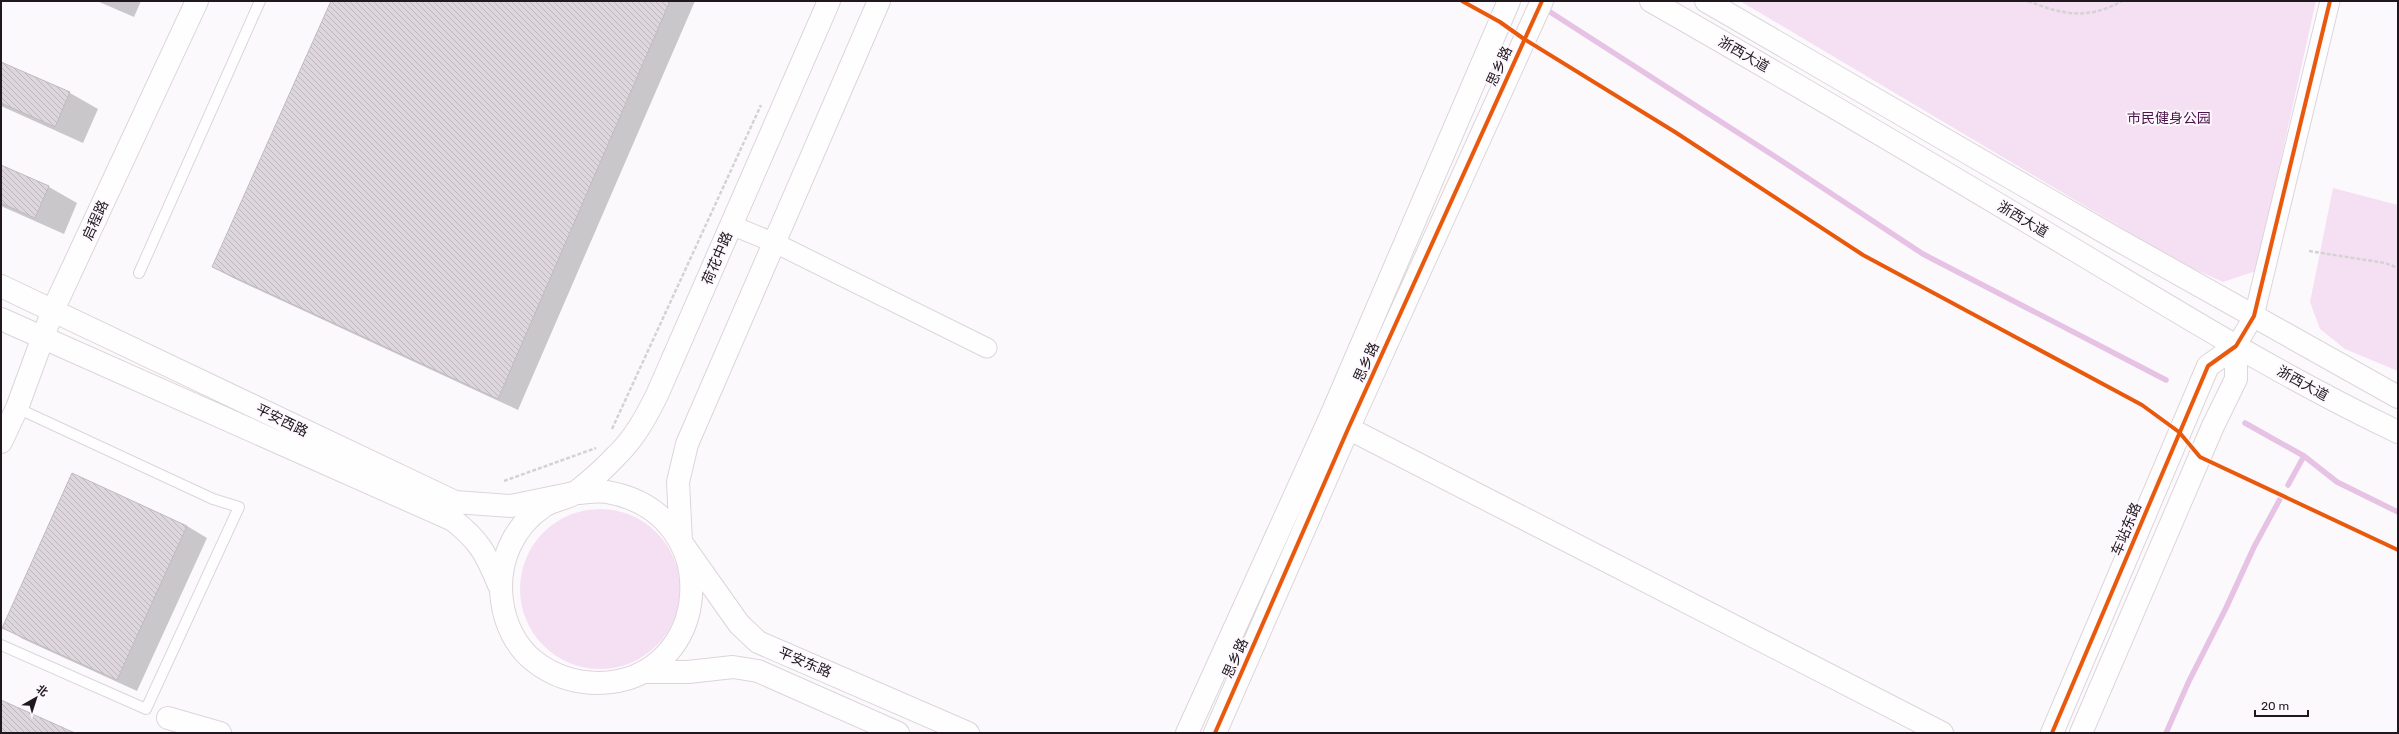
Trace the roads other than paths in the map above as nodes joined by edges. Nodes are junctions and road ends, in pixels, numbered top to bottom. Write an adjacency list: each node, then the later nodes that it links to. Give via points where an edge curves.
1 (197, 1): 14 (main road, 启程路)
2 (260, 1): 12 (lane)
3 (829, 1): 10 (main road, 荷花中路)
4 (879, 1): 11 (main road)
5 (1509, 1): 22 (main road, 思乡路)
6 (1542, 1): 22 (main road, 思乡路)
7 (1651, 1): 18 (main road, 浙西大道)
8 (1706, 1): 15 (main road, 浙西大道, via 2112,237)
9 (2330, 1): 15 (street)
10 (731, 225): 11 (street); 25 (main road, 荷花中路, via 645,420 616,457)
11 (774, 243): 19 (street); 26 (main road, via 687,444 678,482)
12 (139, 273)
13 (1, 286): 14 (main road, 平安西路)
14 (54, 310): 17 (main road, 启程路); 25 (main road, 平安西路, via 455,502 512,506)
15 (2254, 316): 18 (street); 20 (main road, 浙西大道)
16 (1, 319): 17 (main road, 平安西路)
17 (45, 338): 21 (main road, 启程路); 27 (main road, 平安西路, via 453,520 472,534 486,553)
18 (2236, 346): 23 (main road, 浙西大道, via 2356,412); 37 (main road, 车站东路, via 2208,366); 38 (main road, via 2236,379 2213,426)
19 (987, 348)
20 (2398, 397)
21 (17, 408): 24 (main road, 启程路); 28 (lane, via 213,499 240,507 146,709)
22 (1339, 424): 34 (main road, 思乡路); 35 (main road, 思乡路); 36 (main road)
23 (2398, 432)
24 (1, 442)
25 (574, 494): 26 (main road, 平安东路, via 605,491 636,500 662,517); 27 (main road, via 544,506 521,526 505,554)
26 (681, 542): 29 (main road, via 691,570 692,600 683,629 666,654); 33 (main road, 平安东路, via 740,624 758,642)
27 (499, 585): 29 (main road, via 504,616 516,640 534,661 556,675 583,683 613,682)
28 (1, 645)
29 (642, 672): 32 (main road, 平安东路, via 688,672 733,667 758,671)
30 (168, 718): 31 (main road)
31 (220, 733)
32 (898, 733)
33 (968, 733)
34 (1187, 733)
35 (1215, 733)
36 (1942, 733)
37 (2052, 733)
38 (2081, 733)

